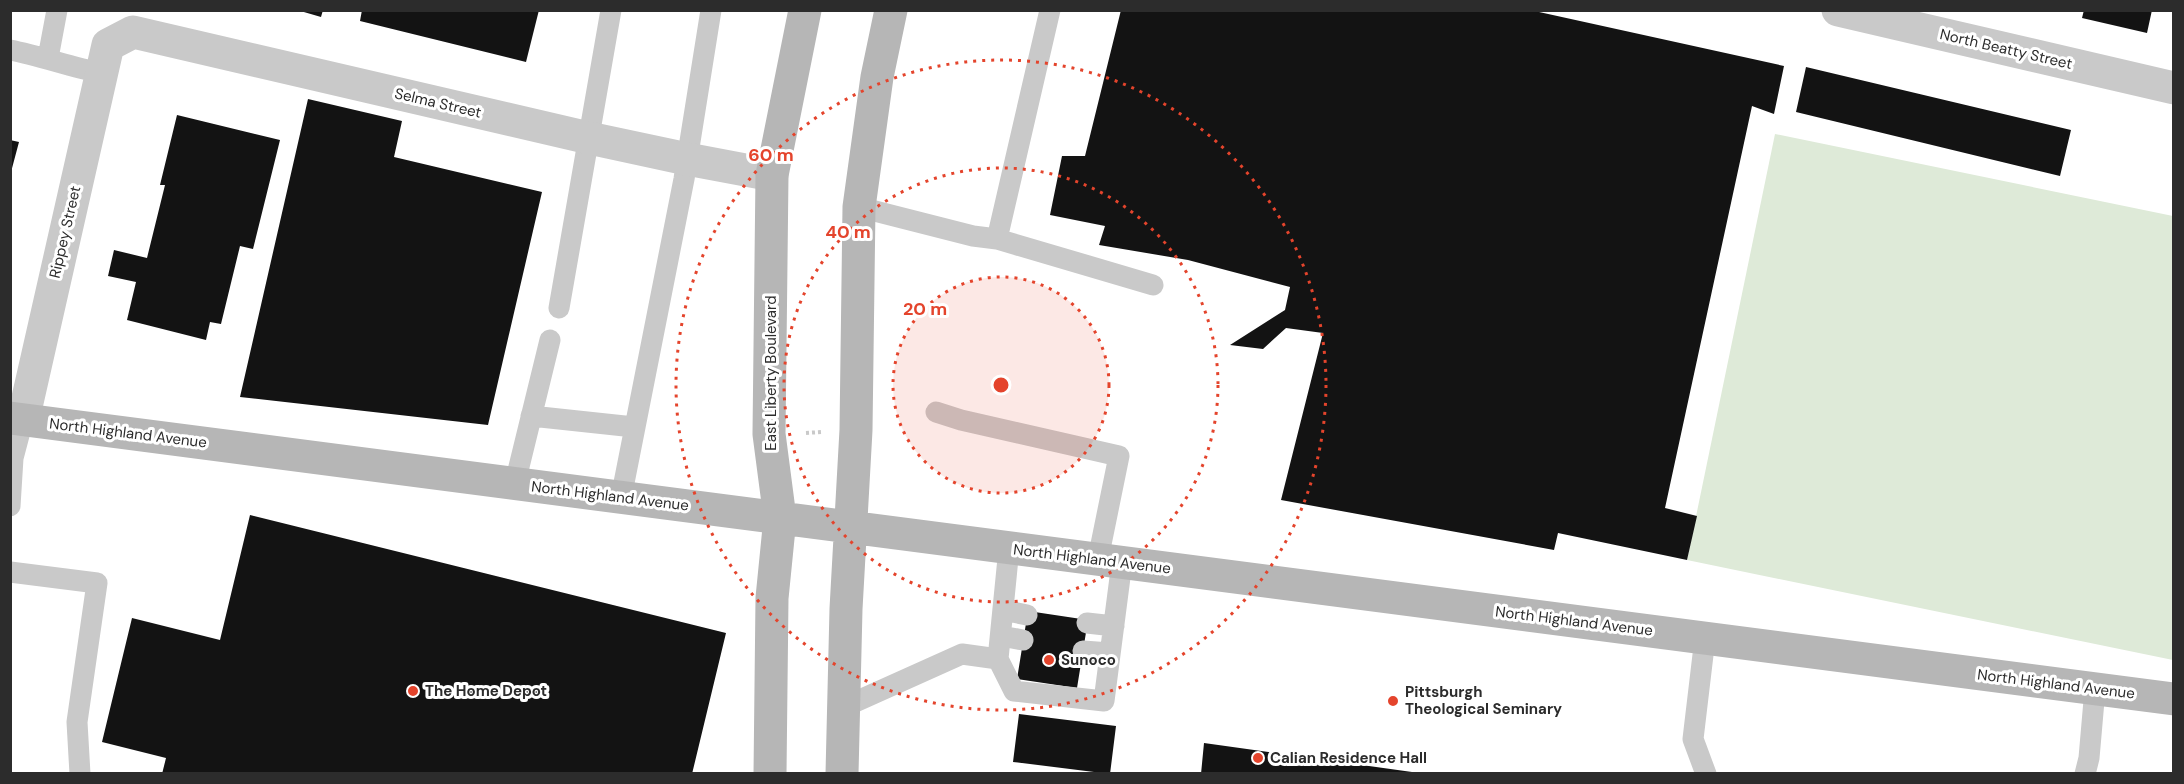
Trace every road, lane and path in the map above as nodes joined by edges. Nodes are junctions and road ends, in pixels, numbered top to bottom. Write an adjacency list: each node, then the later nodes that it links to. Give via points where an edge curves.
1 (57, 10): 9 (lane)
2 (611, 10): 12 (lane)
3 (711, 10): 13 (lane)
4 (806, 10): 14 (main road, East Liberty Boulevard)
5 (891, 10): 15 (main road, via 877,77)
6 (1050, 10): 16 (lane)
7 (1838, 10): 11 (street, North Beatty Street)
8 (10, 50): 9 (lane)
9 (48, 58): 10 (lane, via 70,67)
10 (104, 59): 12 (street, Selma Street, via 133,32); 22 (street, Rippey Street)
11 (2174, 88)
12 (589, 138): 13 (street, Selma Street); 18 (lane)
13 (687, 159): 14 (street, Selma Street); 23 (lane)
14 (772, 175): 27 (main road, East Liberty Boulevard, via 769,434)
15 (859, 207): 16 (lane); 28 (main road)
16 (997, 239): 17 (lane)
17 (1153, 285)
18 (559, 308)
19 (550, 340): 21 (lane)
20 (936, 412): 30 (lane, via 1119,456)
21 (531, 416): 23 (lane); 24 (lane)
22 (17, 419): 24 (main road, North Highland Avenue); 26 (lane)
23 (634, 427): 25 (lane)
24 (515, 483): 25 (main road, North Highland Avenue)
25 (621, 498): 27 (main road, North Highland Avenue)
26 (10, 506)
27 (780, 518): 28 (main road, North Highland Avenue); 46 (main road, East Liberty Boulevard, via 772,598)
28 (852, 528): 29 (main road, North Highland Avenue); 44 (main road)
29 (1009, 548): 30 (main road, North Highland Avenue); 32 (lane)
30 (1110, 561): 35 (lane); 37 (main road, North Highland Avenue)
31 (10, 572): 45 (lane, via 97,583 77,722)
32 (1003, 610): 33 (lane); 36 (lane)
33 (1027, 615)
34 (1087, 623): 35 (lane)
35 (1114, 626): 40 (lane)
36 (1000, 636): 38 (lane); 41 (lane)
37 (1705, 638): 42 (main road, North Highland Avenue); 48 (lane, via 1693,739)
38 (1023, 640)
39 (1083, 651): 40 (lane)
40 (1110, 653): 41 (lane, via 1104,700 1014,691)
41 (998, 659): 44 (lane, via 963,654)
42 (2095, 689): 43 (main road, North Highland Avenue); 49 (lane)
43 (2174, 699)
44 (844, 707): 47 (main road)
45 (80, 774)
46 (770, 774)
47 (842, 774)
48 (1706, 774)
49 (2085, 774)

